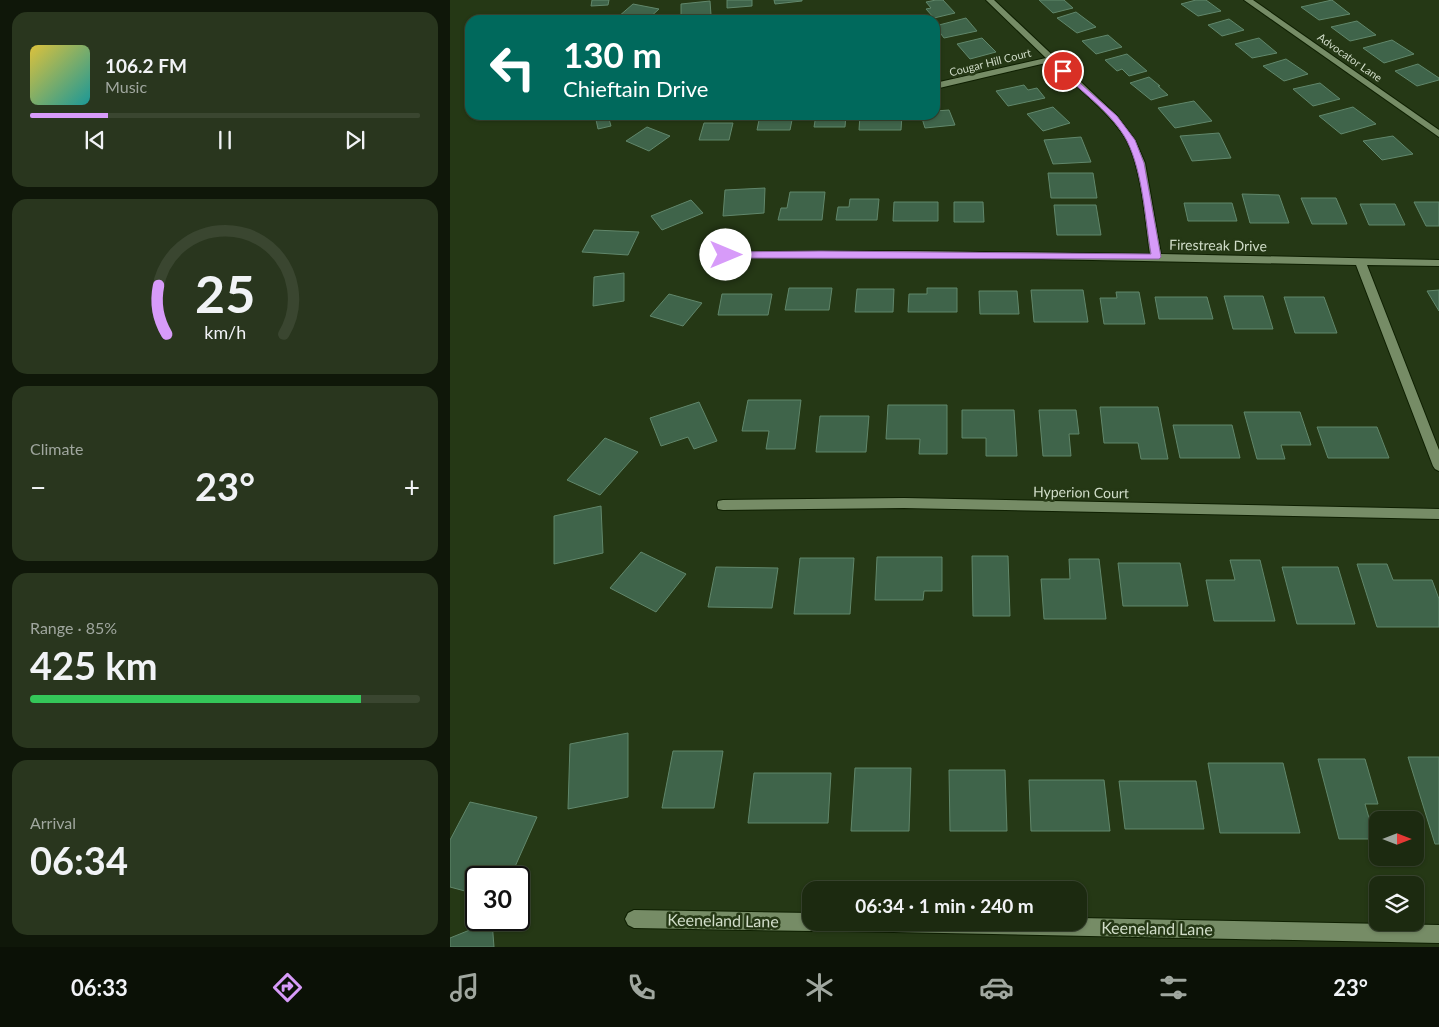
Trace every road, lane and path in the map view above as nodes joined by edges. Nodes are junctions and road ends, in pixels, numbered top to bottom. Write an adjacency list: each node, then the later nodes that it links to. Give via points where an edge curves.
1 (990, 0): 3 (street)
2 (1248, 0): 5 (street, Advocator Lane)
3 (1051, 59): 4 (street, Cougar Hill Court); 7 (street, via 1114,118 1131,140 1140,163)
4 (940, 85)
5 (1439, 134)
6 (726, 255): 7 (street, Firestreak Drive)
7 (1156, 257): 8 (street, Firestreak Drive)
8 (1360, 261): 9 (street, Firestreak Drive); 10 (street)
9 (1439, 263)
10 (1439, 466)
11 (723, 505): 12 (street, Hyperion Court, via 904,503)
12 (1439, 514)
13 (634, 919): 14 (street, Keeneland Lane)
14 (802, 922)
15 (1087, 927): 16 (street, Keeneland Lane)
16 (1439, 934)

